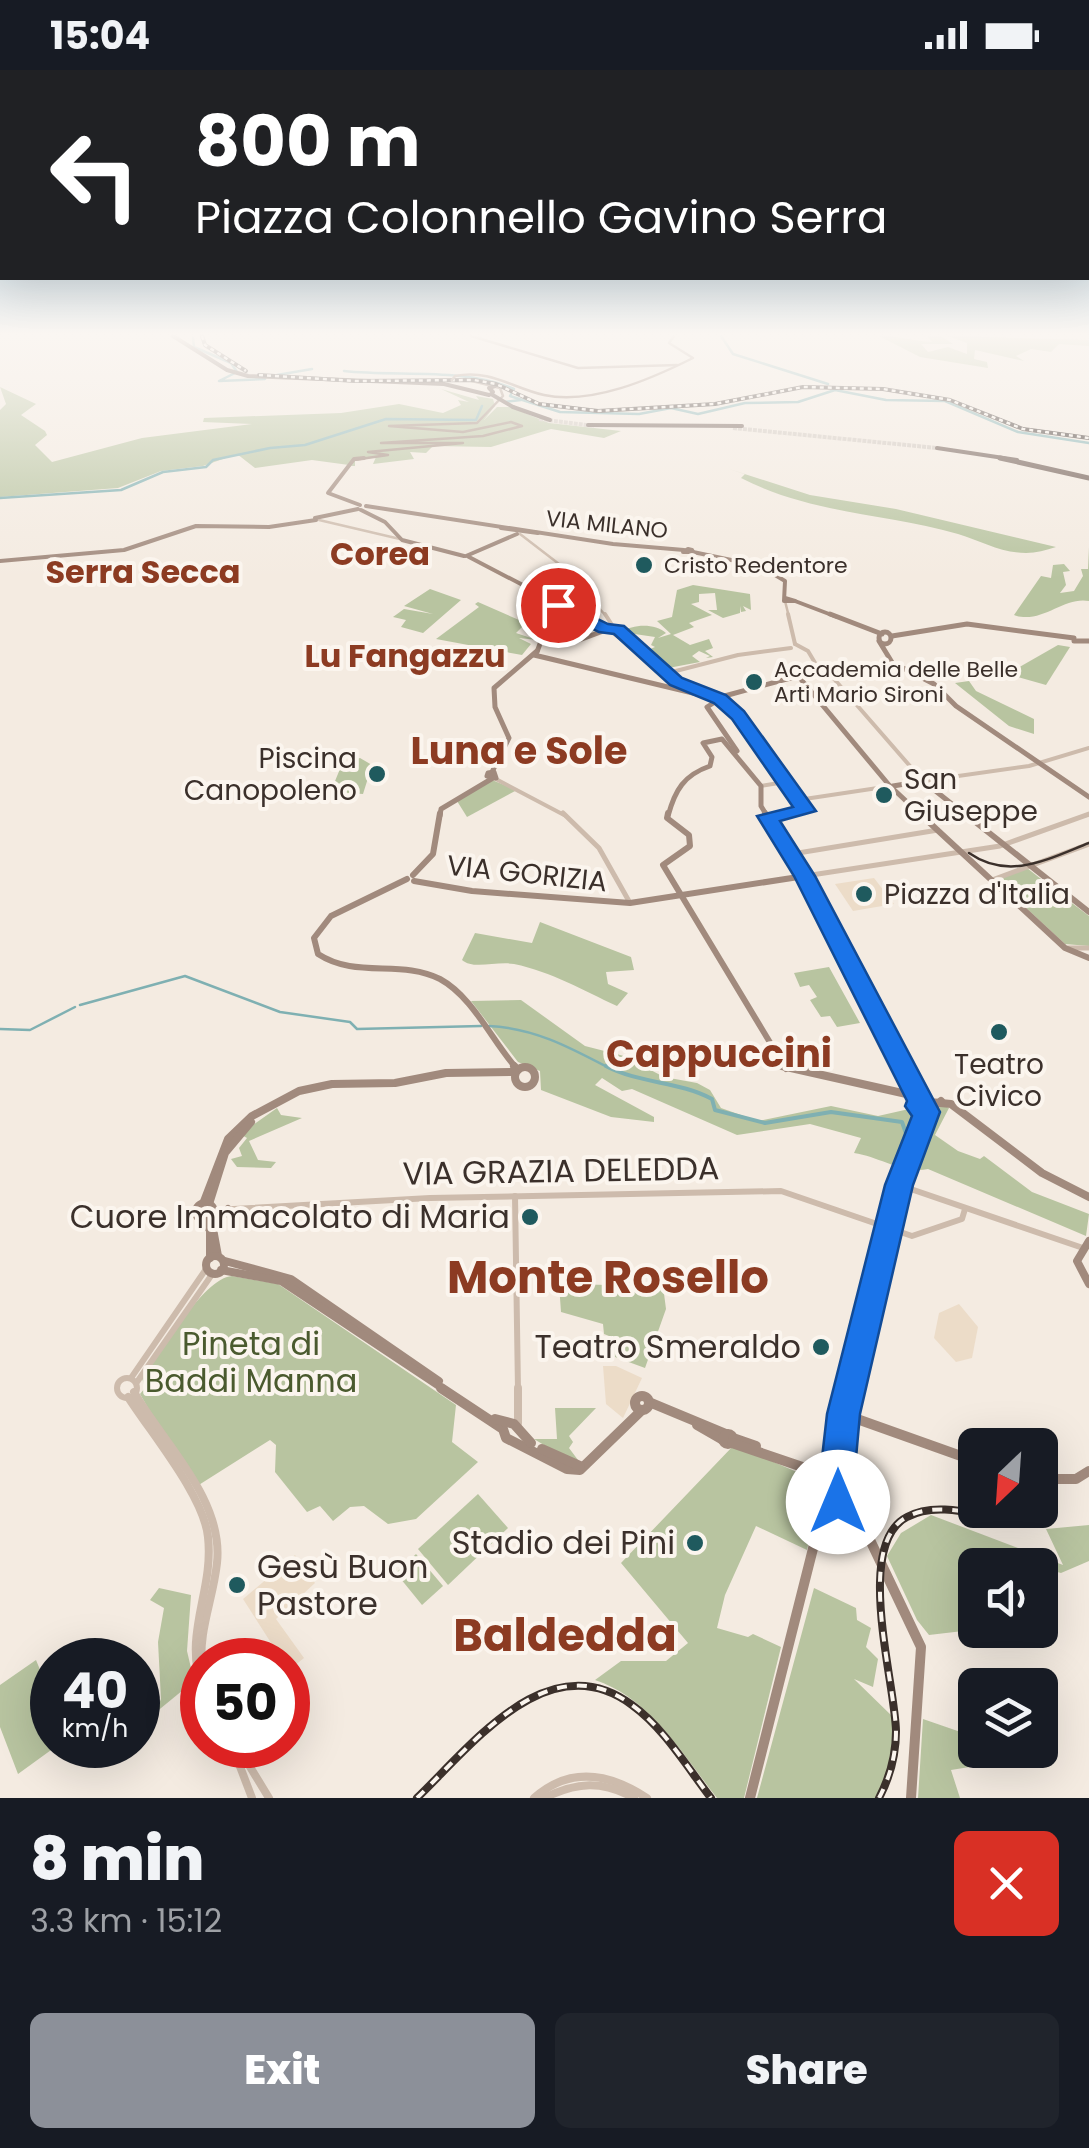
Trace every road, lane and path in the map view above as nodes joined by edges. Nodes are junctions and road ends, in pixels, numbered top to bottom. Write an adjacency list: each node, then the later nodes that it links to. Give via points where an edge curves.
1 (486, 417): 12 (main road, via 450,426 388,426 463,432 522,424 483,436 382,442 464,443 365,453 388,455 359,457 328,493)
2 (534, 417): 4 (highway)
3 (540, 417): 5 (highway)
4 (539, 419)
5 (550, 420)
6 (588, 425): 8 (highway)
7 (602, 426): 9 (highway)
8 (742, 426)
9 (733, 428)
10 (937, 447): 11 (highway)
11 (1083, 475)
12 (360, 508): 13 (main road); 14 (main road, VIA MILANO); 16 (main road)
13 (319, 519): 16 (street); 18 (main road, via 196,526 124,550)
14 (508, 531): 15 (main road); 15 (main road, VIA MILANO); 17 (main road)
15 (525, 533): 19 (main road, VIA MILANO, via 693,551 776,570 786,578); 21 (street, via 586,588)
16 (400, 538): 17 (main road)
17 (467, 557): 20 (main road)
18 (0, 561)
19 (789, 601): 23 (main road, VIA MILANO); 27 (street)
20 (578, 615): 21 (main road); 22 (main road)
21 (613, 631): 22 (main road, via 572,643); 30 (main road)
22 (550, 635): 28 (main road)
23 (879, 636): 24 (main road, VIA MILANO); 29 (main road)
24 (891, 639): 25 (main road, via 968,626); 25 (main road, via 976,624); 29 (main road, via 885,645)
25 (1074, 639): 26 (main road)
26 (1088, 642)
27 (793, 644): 30 (street); 31 (street)
28 (534, 656): 33 (main road); 39 (main road, via 494,693 508,746)
29 (893, 664): 31 (main road); 37 (main road, via 934,684)
30 (665, 672): 33 (main road); 34 (main road)
31 (825, 673): 32 (main road); 41 (street)
32 (800, 676): 34 (main road); 43 (main road)
33 (697, 694): 34 (main road)
34 (717, 700): 36 (main road, via 707,707); 40 (street, via 738,715)
35 (1089, 748): 38 (street)
36 (736, 752): 42 (main road); 57 (main road, via 722,738 703,743 710,766 693,773 671,802 667,820 691,839 686,850 662,864)
37 (1030, 762): 38 (main road); 41 (street)
38 (1040, 764): 44 (main road)
39 (493, 776): 55 (main road, via 441,810 440,842); 58 (street, via 558,812 603,855)
40 (785, 782): 42 (street); 45 (street)
41 (923, 782): 43 (main road); 49 (main road)
42 (760, 786): 47 (main road)
43 (891, 786): 45 (street); 48 (main road)
44 (1089, 797)
45 (798, 800): 47 (street, via 806,811)
46 (1089, 814): 49 (street)
47 (768, 816): 52 (main road)
48 (938, 830): 51 (main road); 52 (street)
49 (1005, 843): 51 (street); 53 (main road)
50 (1089, 844): 53 (street)
51 (962, 852): 54 (street); 56 (main road)
52 (792, 854): 54 (main road)
53 (1028, 866): 56 (street); 59 (main road)
54 (805, 876): 57 (main road, VIA GORIZIA); 66 (main road)
55 (413, 879): 58 (main road, VIA GORIZIA, via 472,892); 63 (main road, via 326,919 316,950 334,965 425,974 454,988)
56 (992, 880): 60 (main road)
57 (681, 896): 58 (main road, VIA GORIZIA); 66 (main road, via 783,1068)
58 (633, 905)
59 (1089, 912)
60 (1065, 948): 61 (street); 62 (main road)
61 (1089, 948)
62 (1089, 958)
63 (509, 1060): 64 (main road, via 504,1070); 65 (main road)
64 (491, 1072): 65 (main road); 72 (main road, via 299,1090 252,1116 228,1139)
65 (518, 1072): 72 (main road, via 301,1094 255,1118 232,1140)
66 (926, 1106): 67 (main road); 69 (main road)
67 (900, 1182): 71 (street); 73 (main road)
68 (516, 1196): 70 (street, VIA GRAZIA DELEDDA); 73 (street, VIA GRAZIA DELEDDA, via 781,1191); 80 (street)
69 (1089, 1197)
70 (228, 1209): 72 (main road); 72 (street, VIA GRAZIA DELEDDA)
71 (965, 1209): 73 (street, VIA GRAZIA DELEDDA, via 962,1218 912,1236); 74 (street)
72 (210, 1214): 76 (main road)
73 (889, 1228): 79 (main road)
74 (1064, 1243): 75 (street); 75 (street)
75 (1082, 1251): 77 (main road)
76 (215, 1265): 78 (street); 80 (main road, via 281,1281)
77 (1089, 1284)
78 (132, 1387): 90 (street, via 210,1533); 91 (street, via 216,1529 217,1564)
79 (843, 1414): 81 (main road); 82 (main road)
80 (512, 1427): 86 (main road, via 568,1469 585,1465 643,1406 662,1409)
81 (839, 1435): 84 (main road); 86 (main road)
82 (958, 1455)
83 (1089, 1471): 85 (main road)
84 (840, 1477): 86 (main road); 87 (main road)
85 (1058, 1479)
86 (822, 1481): 88 (main road)
87 (847, 1491): 88 (main road); 89 (main road)
88 (831, 1504): 89 (main road); 100 (main road)
89 (852, 1507): 101 (main road, via 921,1646)
90 (193, 1638)
91 (200, 1638)
92 (244, 1768): 94 (street)
93 (250, 1768): 95 (street)
94 (252, 1798)
95 (269, 1798)
96 (534, 1798): 99 (street, via 581,1774 610,1777)
97 (544, 1798): 98 (street, via 590,1782)
98 (634, 1798)
99 (647, 1798)
100 (750, 1798)
101 (911, 1798)

